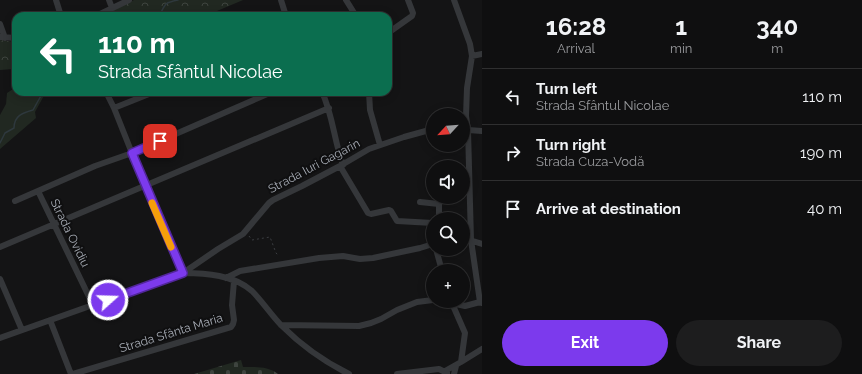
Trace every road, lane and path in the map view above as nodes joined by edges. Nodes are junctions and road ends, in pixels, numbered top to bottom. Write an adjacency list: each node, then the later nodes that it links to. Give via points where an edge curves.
1 (56, 0): 9 (street)
2 (109, 0): 8 (street)
3 (129, 0): 8 (street)
4 (281, 0): 11 (street)
5 (346, 0): 12 (street)
6 (408, 0): 14 (street, via 412,16)
7 (454, 0): 17 (street)
8 (112, 8): 10 (street)
9 (60, 12)
10 (104, 12)
11 (285, 12)
12 (354, 12)
13 (0, 24): 15 (street)
14 (392, 30)
15 (2, 38)
16 (482, 54): 17 (street)
17 (472, 56): 25 (street)
18 (108, 96): 23 (street)
19 (144, 96): 23 (street)
20 (263, 96): 31 (street)
21 (324, 96): 24 (street)
22 (368, 96): 29 (street)
23 (114, 108): 31 (street)
24 (329, 108): 32 (street); 33 (street)
25 (466, 108)
26 (470, 130): 28 (street)
27 (426, 131): 29 (street, Strada Iuri Gagarin)
28 (482, 131)
29 (380, 145): 32 (street, Strada Iuri Gagarin)
30 (467, 152): 43 (street)
31 (132, 153): 33 (street); 34 (street)
32 (341, 166): 41 (street, via 368,213 389,210 397,221); 42 (street, Strada Iuri Gagarin, via 273,200)
33 (145, 186): 40 (street); 48 (street)
34 (38, 191): 35 (street); 40 (street, Strada Ovidiu)
35 (15, 201)
36 (420, 202): 37 (street)
37 (426, 203)
38 (439, 204): 39 (street)
39 (439, 212)
40 (53, 223): 46 (street); 54 (street, Strada Ovidiu)
41 (426, 223)
42 (246, 232): 47 (path, via 252,240 270,237); 48 (street, Strada Iuri Gagarin)
43 (471, 240): 44 (street); 53 (street)
44 (482, 244)
45 (426, 246): 49 (street, via 373,258 319,258 240,272)
46 (0, 247)
47 (278, 255)
48 (183, 273): 49 (street, via 202,273); 54 (street, Strada Iuri Gagarin)
49 (226, 278): 51 (street)
50 (0, 279): 61 (street)
51 (234, 281): 60 (street, via 252,291); 66 (street, Strada Sfânta Maria, via 234,324 231,326)
52 (426, 301): 60 (street, via 417,302 359,326)
53 (481, 302): 55 (street)
54 (93, 305): 59 (street, Strada Iuri Gagarin)
55 (470, 305)
56 (454, 308): 58 (street)
57 (463, 308): 58 (street)
58 (457, 315): 64 (street, via 465,333)
59 (50, 320): 61 (street, Strada Iuri Gagarin); 66 (street)
60 (281, 325): 67 (street, via 320,357)
61 (22, 330): 62 (street, Strada Iuri Gagarin)
62 (0, 338)
63 (482, 349): 64 (street)
64 (458, 364): 65 (street); 69 (street)
65 (446, 373): 68 (street, via 439,369 430,369)
66 (72, 374)
67 (349, 374)
68 (397, 374)
69 (454, 374)

